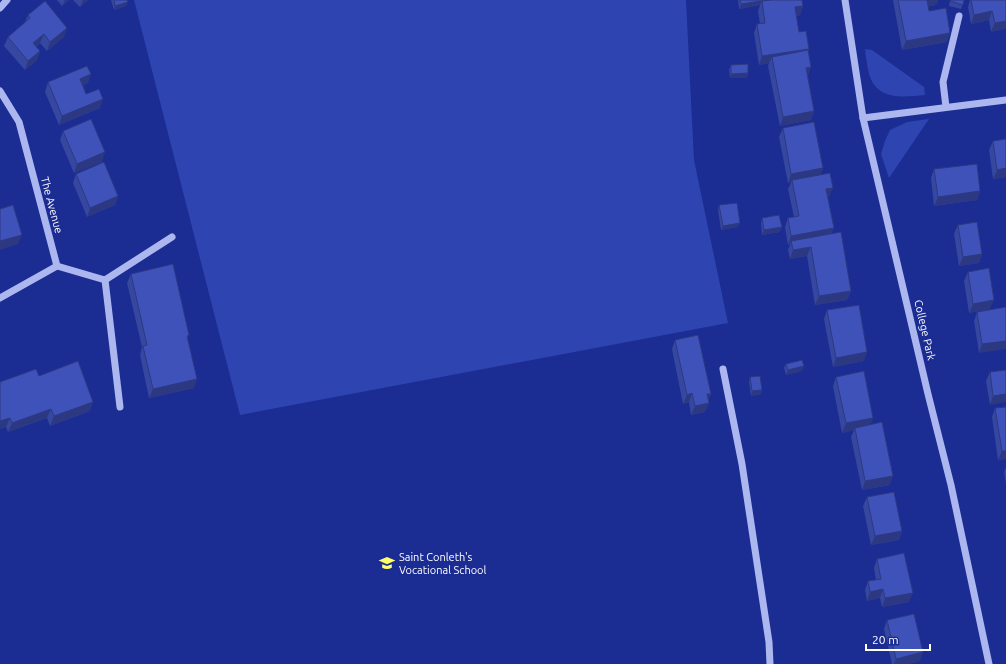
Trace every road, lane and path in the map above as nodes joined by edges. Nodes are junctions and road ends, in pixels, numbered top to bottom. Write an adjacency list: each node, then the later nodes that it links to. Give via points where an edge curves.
1 (6, 0): 3 (street)
2 (845, 0): 8 (street, College Park)
3 (0, 8)
4 (959, 16): 7 (street, via 944,82)
5 (0, 91): 10 (street, The Avenue, via 19,122)
6 (1006, 100): 7 (street)
7 (946, 107): 8 (street)
8 (863, 118): 16 (street, College Park, via 951,485)
9 (172, 237): 11 (street)
10 (57, 266): 11 (street); 12 (street)
11 (105, 280): 14 (street)
12 (0, 298)
13 (723, 369): 15 (street, via 742,464 769,642)
14 (120, 407)
15 (770, 664)
16 (989, 664)

